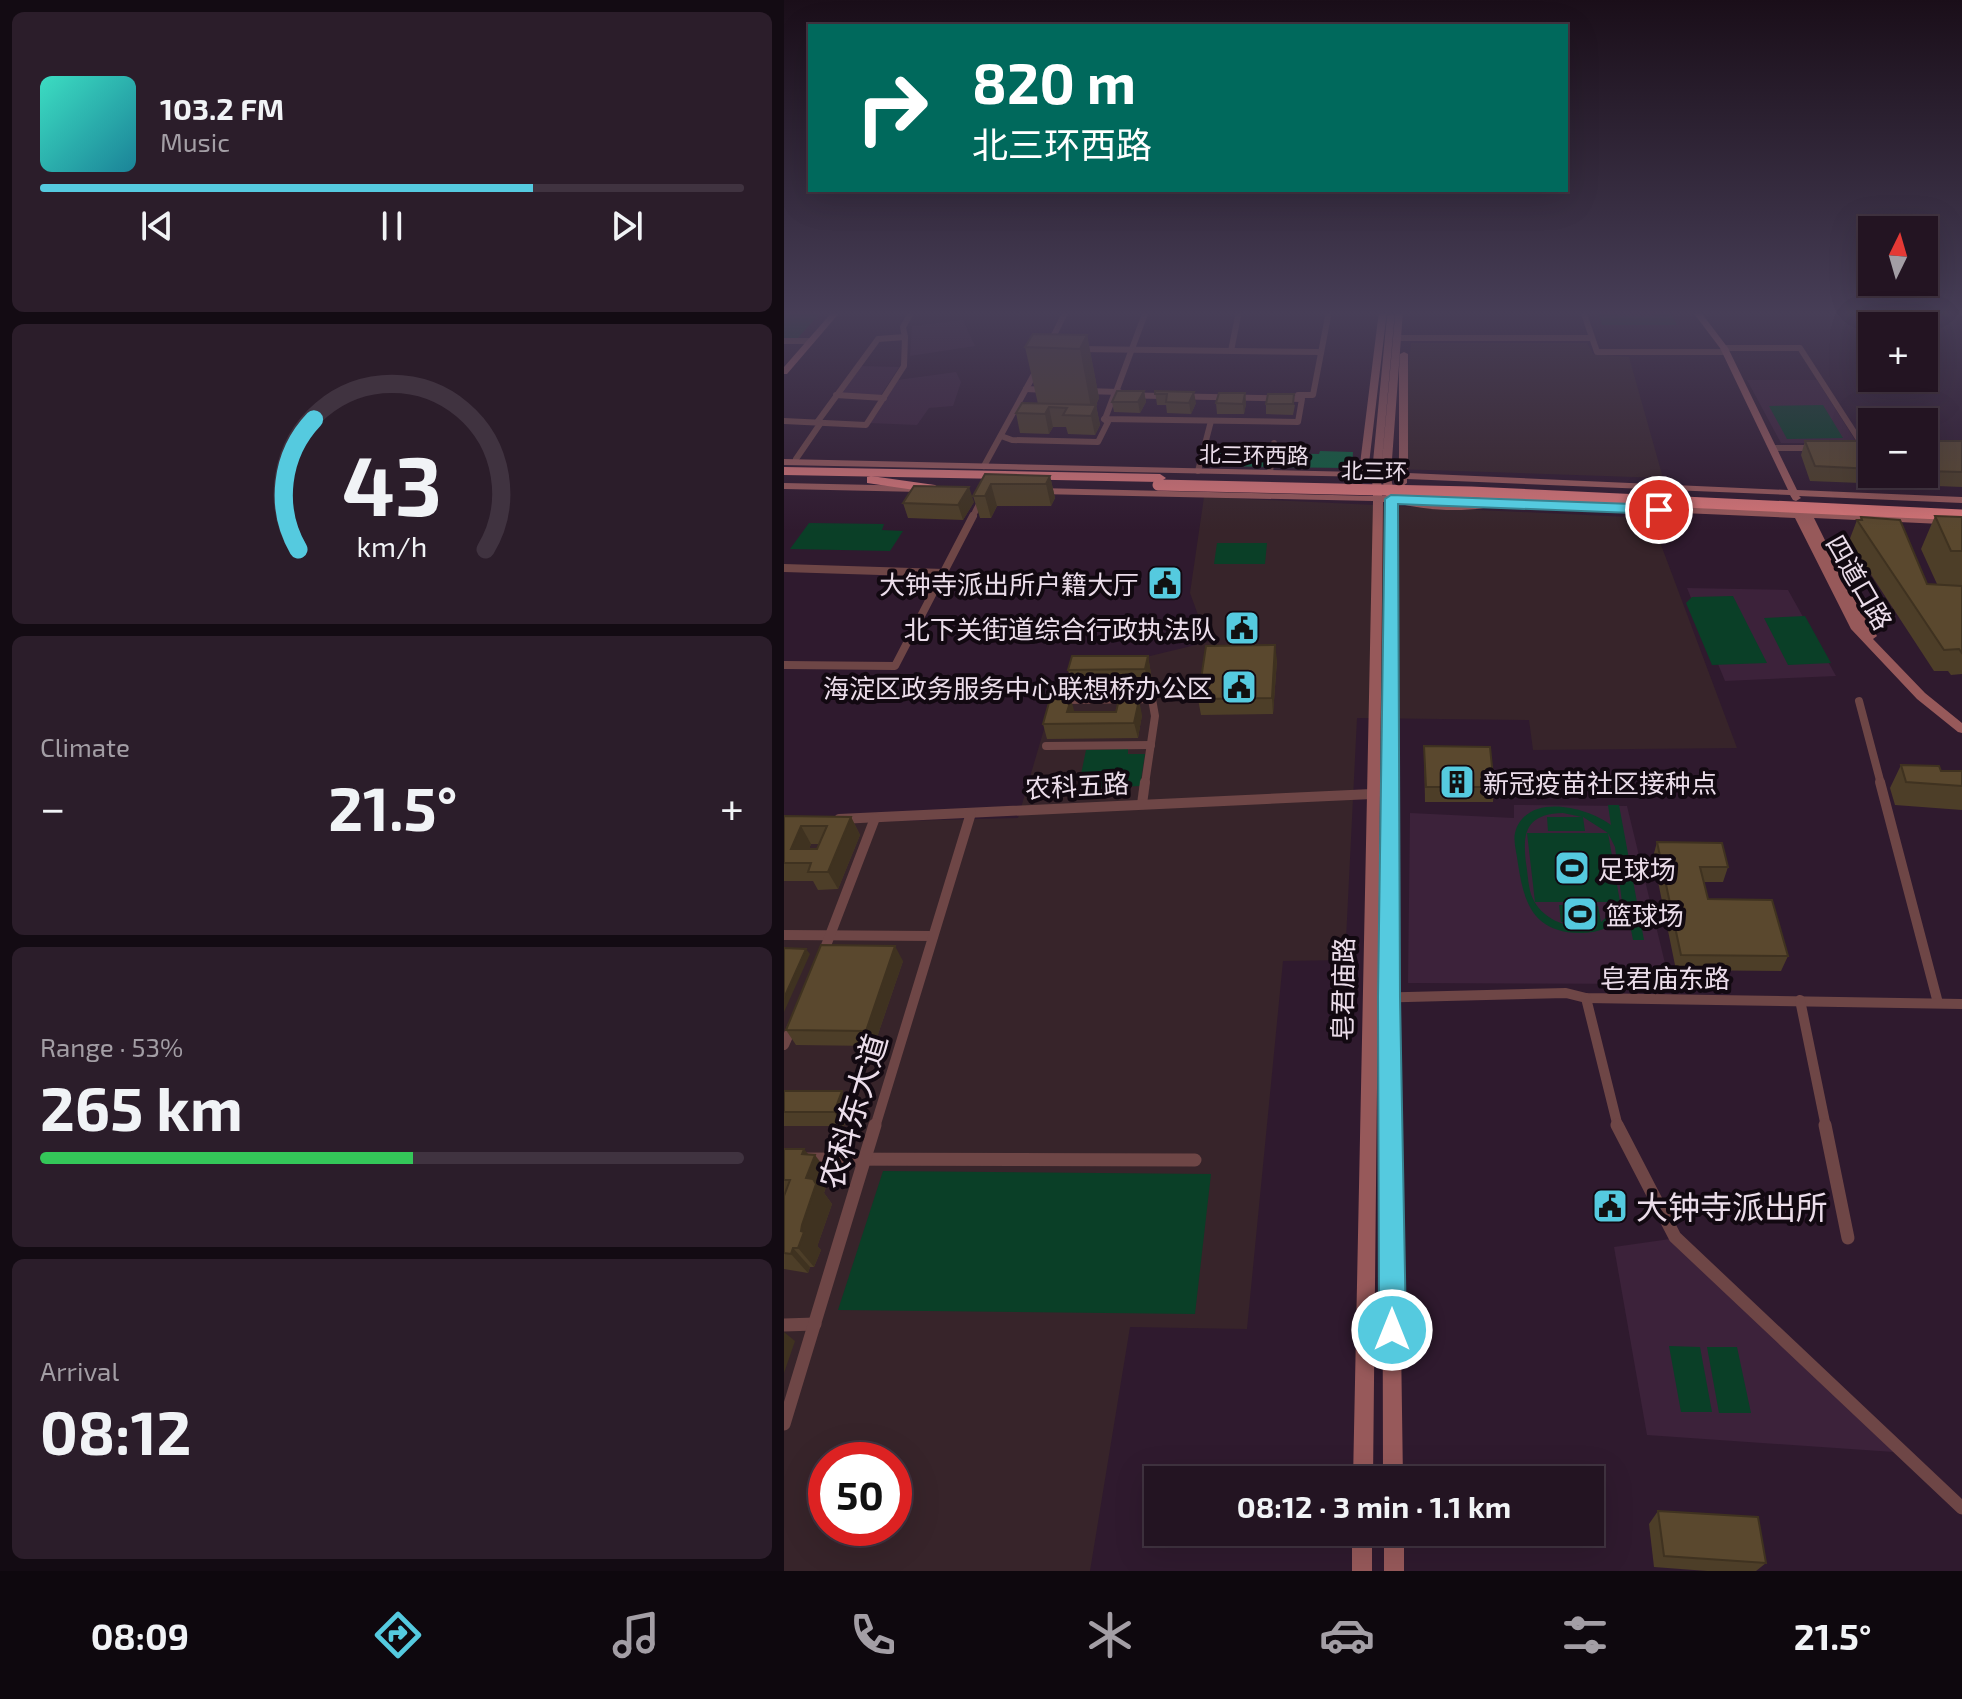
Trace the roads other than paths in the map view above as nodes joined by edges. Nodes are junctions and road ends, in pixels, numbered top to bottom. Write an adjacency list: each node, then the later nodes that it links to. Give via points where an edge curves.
1 (844, 384): 16 (street)
2 (893, 384): 17 (street)
3 (1029, 384): 12 (street)
4 (1119, 384): 15 (street)
5 (1315, 384): 15 (street, via 1313,395)
6 (1374, 384): 40 (street)
7 (1387, 384): 41 (street)
8 (1394, 384): 41 (street)
9 (1401, 384): 45 (street)
10 (1742, 384): 27 (street)
11 (1825, 384): 24 (street)
12 (1026, 389): 13 (street); 18 (street)
13 (1056, 390)
14 (1071, 391): 15 (street)
15 (1116, 392)
16 (836, 395): 17 (street); 23 (street)
17 (884, 398): 23 (street, via 866,425)
18 (1012, 416): 19 (street); 25 (street)
19 (1023, 416)
20 (1102, 418): 22 (street); 22 (street, via 1114,395 1302,399 1298,422); 25 (street, via 1108,422 1098,442)
21 (784, 421): 23 (street)
22 (1211, 421): 36 (street)
23 (819, 422): 31 (street)
24 (1858, 433)
25 (1001, 436): 34 (street)
26 (1274, 443): 38 (street)
27 (1774, 448): 28 (street); 53 (street)
28 (1820, 448)
29 (1850, 449): 30 (street)
30 (1858, 449)
31 (796, 459)
32 (784, 462): 33 (street, 北三环西路)
33 (844, 463): 34 (street, 北三环西路); 37 (highway)
34 (984, 466): 43 (street, 北三环西路)
35 (784, 471): 37 (highway, 北三环)
36 (1198, 471): 38 (street, 北三环西路); 43 (street, 北三环西路)
37 (912, 472): 43 (highway, 北三环)
38 (1270, 472): 39 (street, 北三环西路)
39 (1328, 474): 40 (street, 北三环西路); 46 (street)
40 (1363, 475): 41 (street, 北三环西路)
41 (1381, 475): 45 (street, 北三环西路); 55 (street)
42 (784, 477): 44 (highway, 北三环)
43 (1156, 478): 44 (highway, 北三环); 59 (highway, 北三环, bridge); 62 (highway, 北三环, bridge)
44 (861, 479): 49 (highway)
45 (1403, 482): 48 (street, 北三环西路); 55 (street)
46 (1326, 485): 55 (street); 57 (street)
47 (784, 486): 49 (street)
48 (1717, 489): 53 (street, 北三环西路); 60 (street)
49 (942, 490)
50 (974, 490): 51 (street)
51 (986, 491): 66 (street)
52 (1029, 491): 54 (street, 北三环西路)
53 (1794, 492): 56 (street, 北三环西路); 61 (street)
54 (1286, 496): 55 (street, via 1306,501); 57 (street, 北三环西路)
55 (1386, 496): 57 (street, 北三环西路); 60 (street, via 1416,505 1479,507 1501,502); 74 (street, 皂君庙路); 83 (street, 皂君庙路)
56 (1881, 496): 58 (street, 北三环西路); 63 (street)
57 (1324, 497)
58 (1962, 500)
59 (1962, 508)
60 (1722, 512): 61 (street)
61 (1803, 515): 63 (street); 70 (street, 四道口路, via 1875,640); 71 (street, 四道口路, via 1855,627 1921,696)
62 (1962, 515)
63 (1890, 519): 64 (street)
64 (1962, 522)
65 (784, 568): 66 (street)
66 (944, 573): 67 (street, via 895,666)
67 (784, 665)
68 (1064, 700): 72 (street, via 1152,699)
69 (1859, 701): 87 (street)
70 (1962, 719)
71 (1962, 729)
72 (1151, 745): 73 (street); 75 (street)
73 (1046, 746)
74 (1372, 794): 75 (street, 农科五路); 84 (street, 皂君庙路)
75 (1142, 804): 76 (street, 农科五路)
76 (971, 813): 77 (street, 农科五路); 81 (street, 农科东大道)
77 (875, 818): 78 (street, 农科五路); 80 (street)
78 (830, 820)
79 (784, 935): 80 (street)
80 (830, 936): 81 (street); 82 (street)
81 (933, 936): 92 (street, 农科东大道)
82 (819, 963)
83 (1389, 997): 84 (street, 皂君庙东路); 85 (street, 皂君庙东路, via 1566,993); 99 (street, 皂君庙路)
84 (1368, 998): 98 (street, 皂君庙路)
85 (1586, 998): 86 (street, 皂君庙东路); 100 (street, via 1618,1128 1675,1237)
86 (1800, 1000): 87 (street, 皂君庙东路); 94 (street)
87 (1938, 1003): 88 (street, 皂君庙东路)
88 (1962, 1004)
89 (796, 1018): 90 (street)
90 (784, 1045)
91 (784, 1159): 92 (street)
92 (863, 1160): 93 (street); 95 (street, 农科东大道)
93 (1195, 1160)
94 (1848, 1238)
95 (815, 1324): 96 (street); 97 (street, 农科东大道)
96 (784, 1325)
97 (784, 1424)
98 (1363, 1466)
99 (1393, 1466)
100 (1962, 1508)
101 (1362, 1546): 103 (street)
102 (1394, 1546): 104 (street)
103 (1362, 1571)
104 (1394, 1571)

